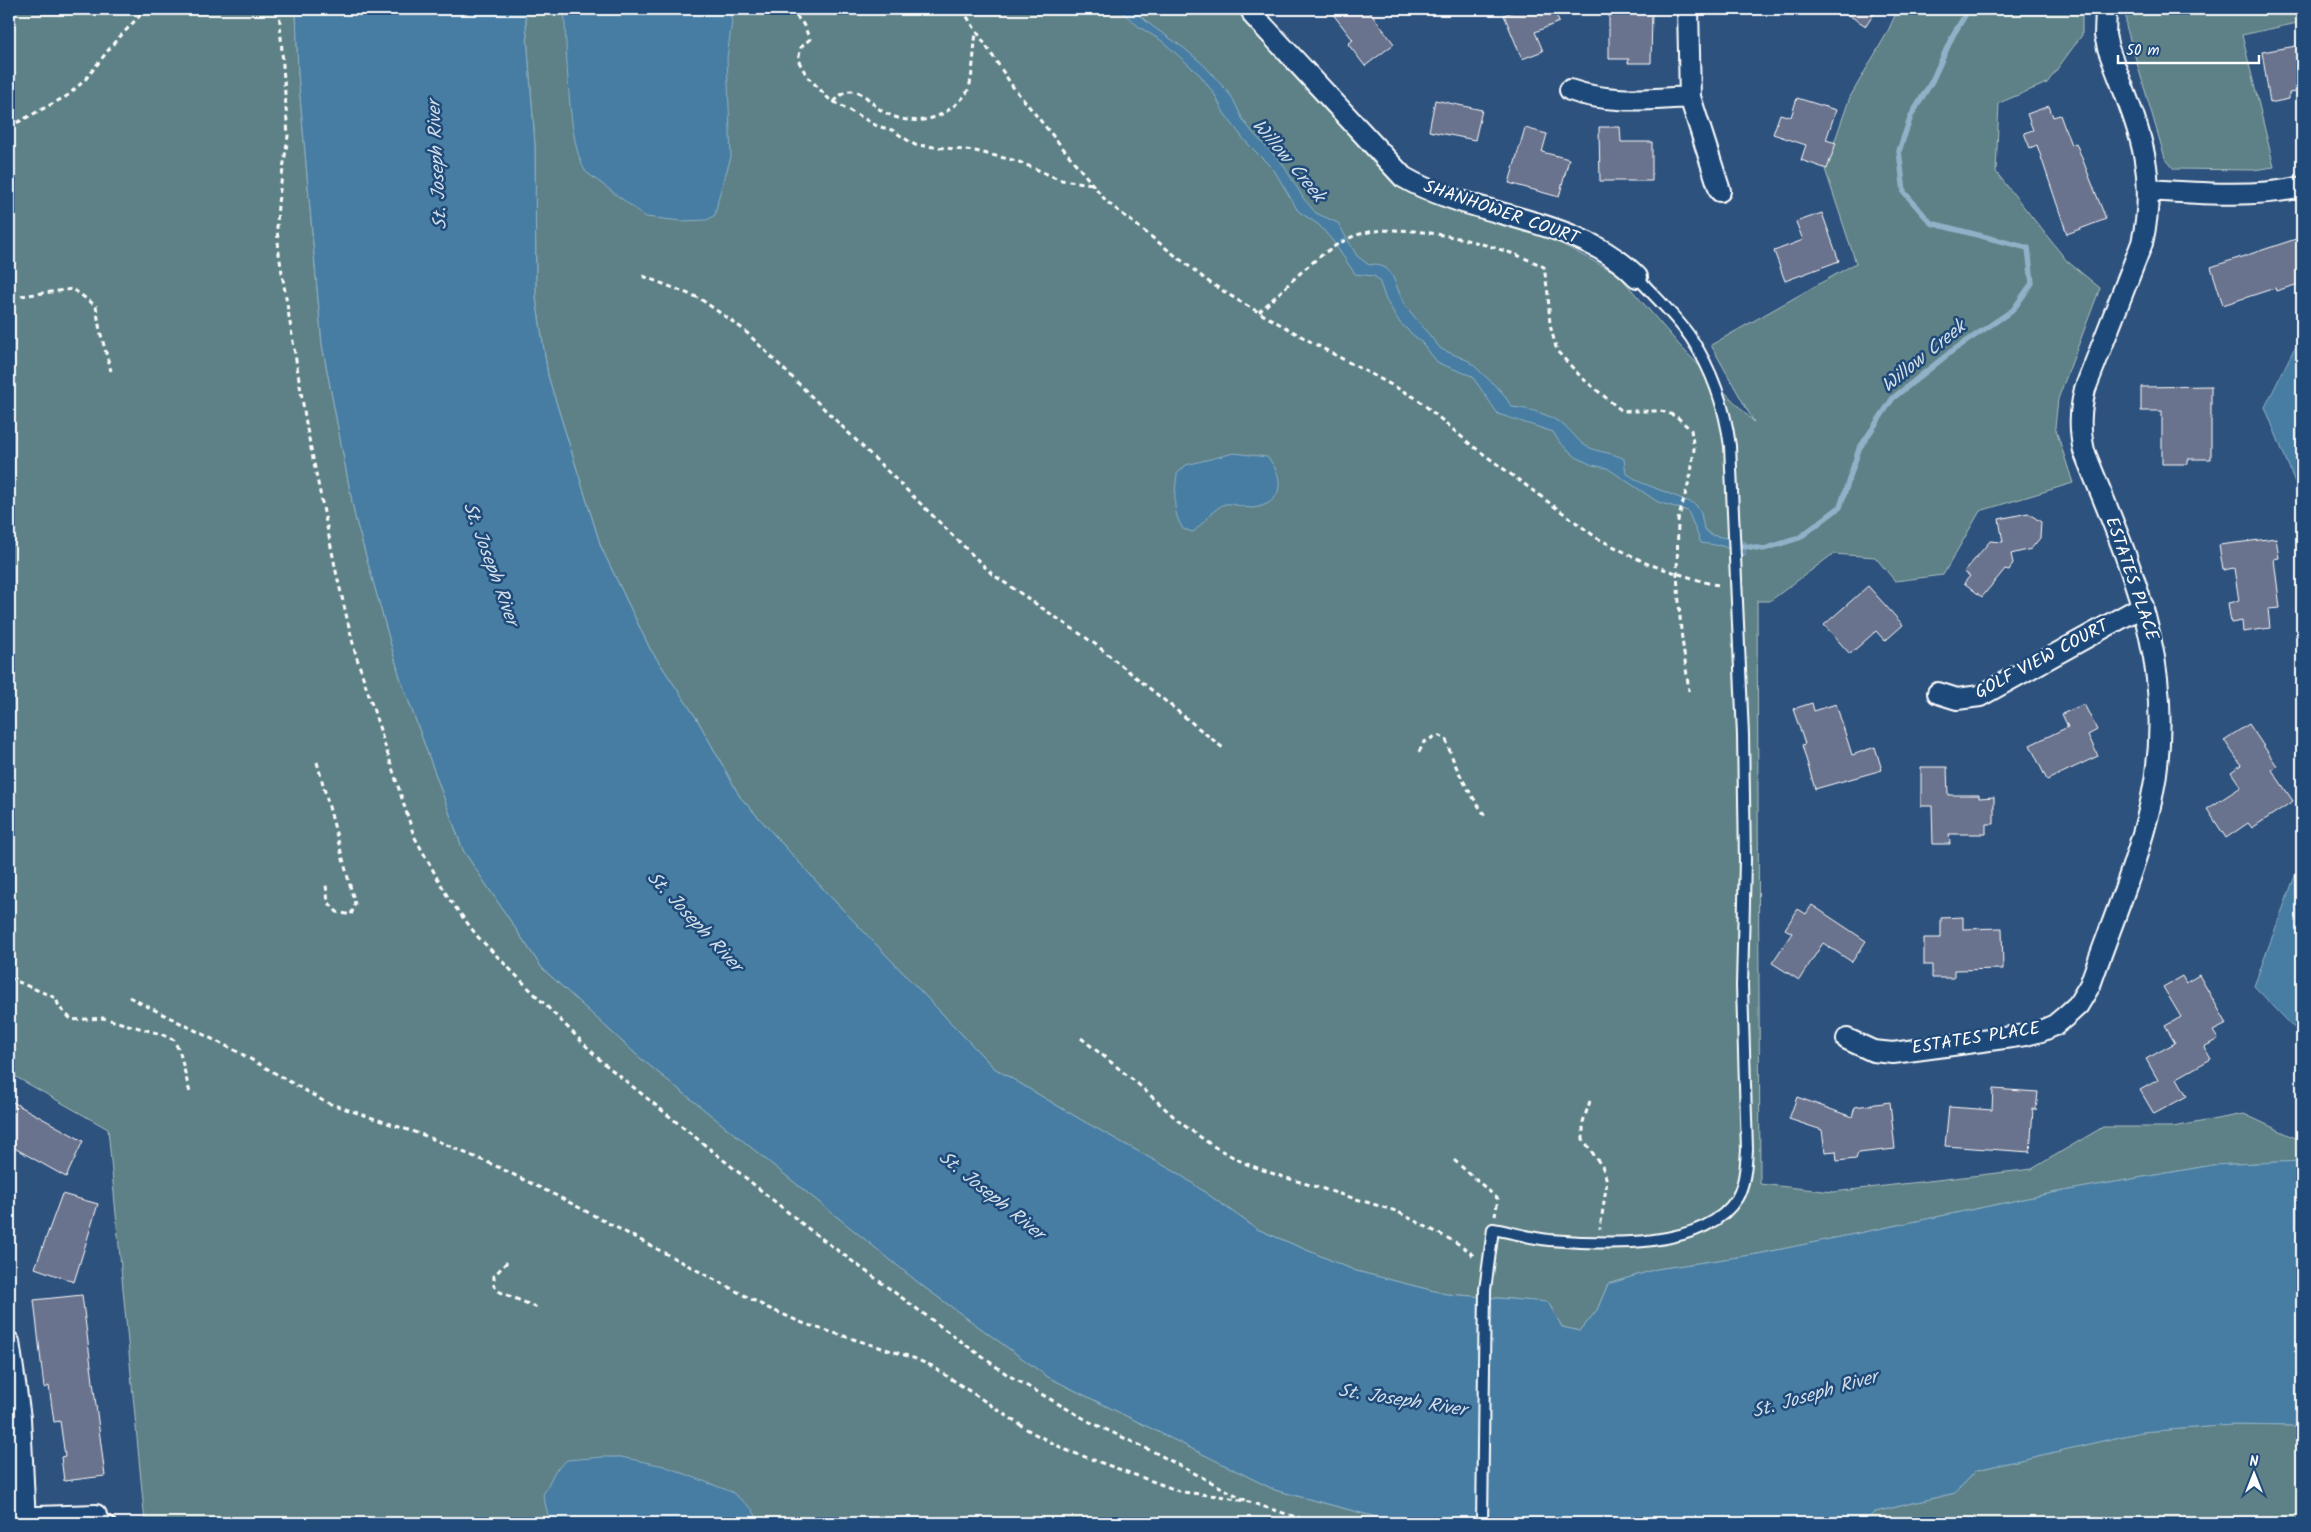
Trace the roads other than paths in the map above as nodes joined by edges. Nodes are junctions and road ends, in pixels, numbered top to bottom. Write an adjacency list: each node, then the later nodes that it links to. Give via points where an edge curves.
1 (1251, 9): 9 (street, SHANHOWER COURT, via 1403,177 1425,190 1584,241 1623,262)
2 (1688, 9): 5 (street)
3 (2106, 9): 7 (street, ESTATES PLACE, via 2108,48 2143,144)
4 (1570, 90): 5 (street, via 1611,100)
5 (1690, 97): 8 (street)
6 (2302, 187): 7 (street, via 2256,193)
7 (2149, 190): 10 (street, ESTATES PLACE, via 2142,243 2085,388 2079,428 2084,451)
8 (1720, 191)
9 (1637, 277): 16 (lane, via 1690,337 1715,384 1730,446 1744,802 1745,1176 1738,1197 1728,1210 1711,1223 1687,1233 1658,1239 1599,1242 1547,1240 1493,1229 1485,1290)
10 (2143, 606): 11 (street, GOLF VIEW COURT, via 1980,696 1957,699); 12 (street, ESTATES PLACE, via 2154,650 2161,720 2152,801 2090,985 2078,1005 2055,1025 2026,1035 1893,1053 1873,1051)
11 (1938, 693)
12 (1847, 1039)
13 (9, 1342): 15 (street, via 20,1418)
14 (103, 1519): 15 (street)
15 (19, 1520)
16 (1482, 1523)

